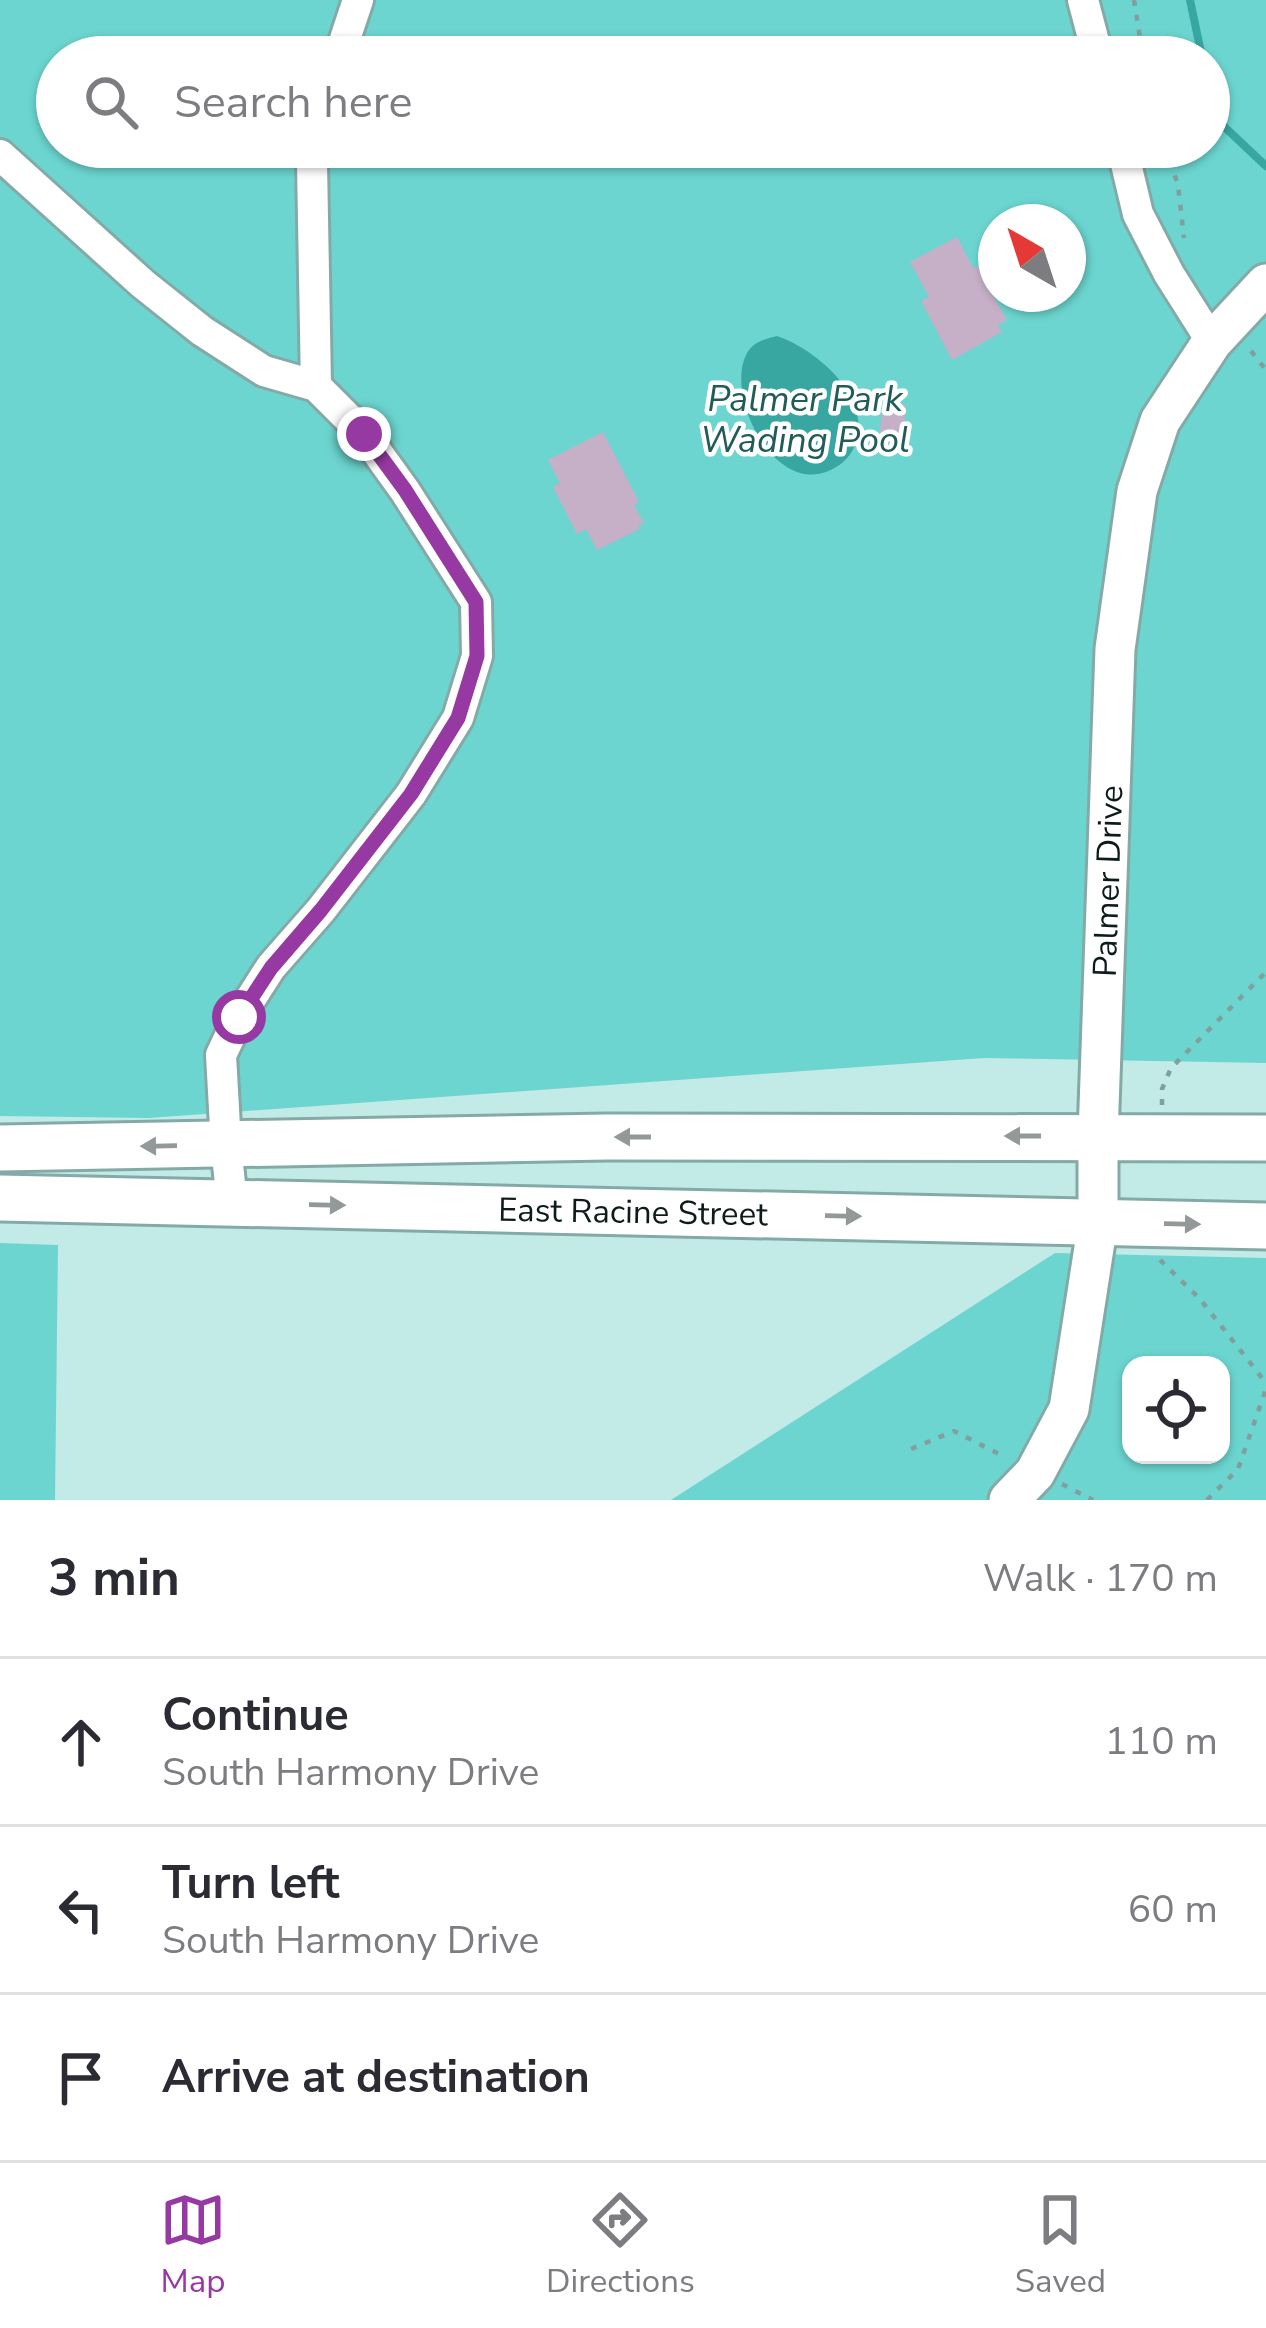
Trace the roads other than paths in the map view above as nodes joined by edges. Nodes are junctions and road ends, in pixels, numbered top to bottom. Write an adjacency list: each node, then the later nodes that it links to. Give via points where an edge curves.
1 (358, 0): 3 (street)
2 (1083, 0): 4 (street)
3 (346, 36)
4 (1092, 36)
5 (0, 155): 10 (street, via 202,331 264,371)
6 (312, 168): 10 (street)
7 (1127, 168): 9 (street, via 1138,214 1169,274)
8 (1266, 284): 9 (street, Palmer Drive)
9 (1220, 332): 11 (street, Palmer Drive, via 1160,421 1128,550 1115,649)
10 (316, 386): 13 (street, via 364,434 476,602 477,656 458,718 411,794 239,1017 220,1055)
11 (1098, 1136): 12 (main road); 13 (main road, one-way to 13); 17 (street, Palmer Drive)
12 (1266, 1138)
13 (226, 1145): 14 (main road, one-way to 14); 16 (street)
14 (0, 1148)
15 (0, 1198): 16 (main road, East Racine Street)
16 (232, 1203): 17 (main road, East Racine Street, one-way to 17)
17 (1098, 1222): 18 (main road, East Racine Street, one-way to 18); 19 (street, Palmer Drive, via 1069,1409 1035,1473)
18 (1266, 1226)
19 (1010, 1500)

